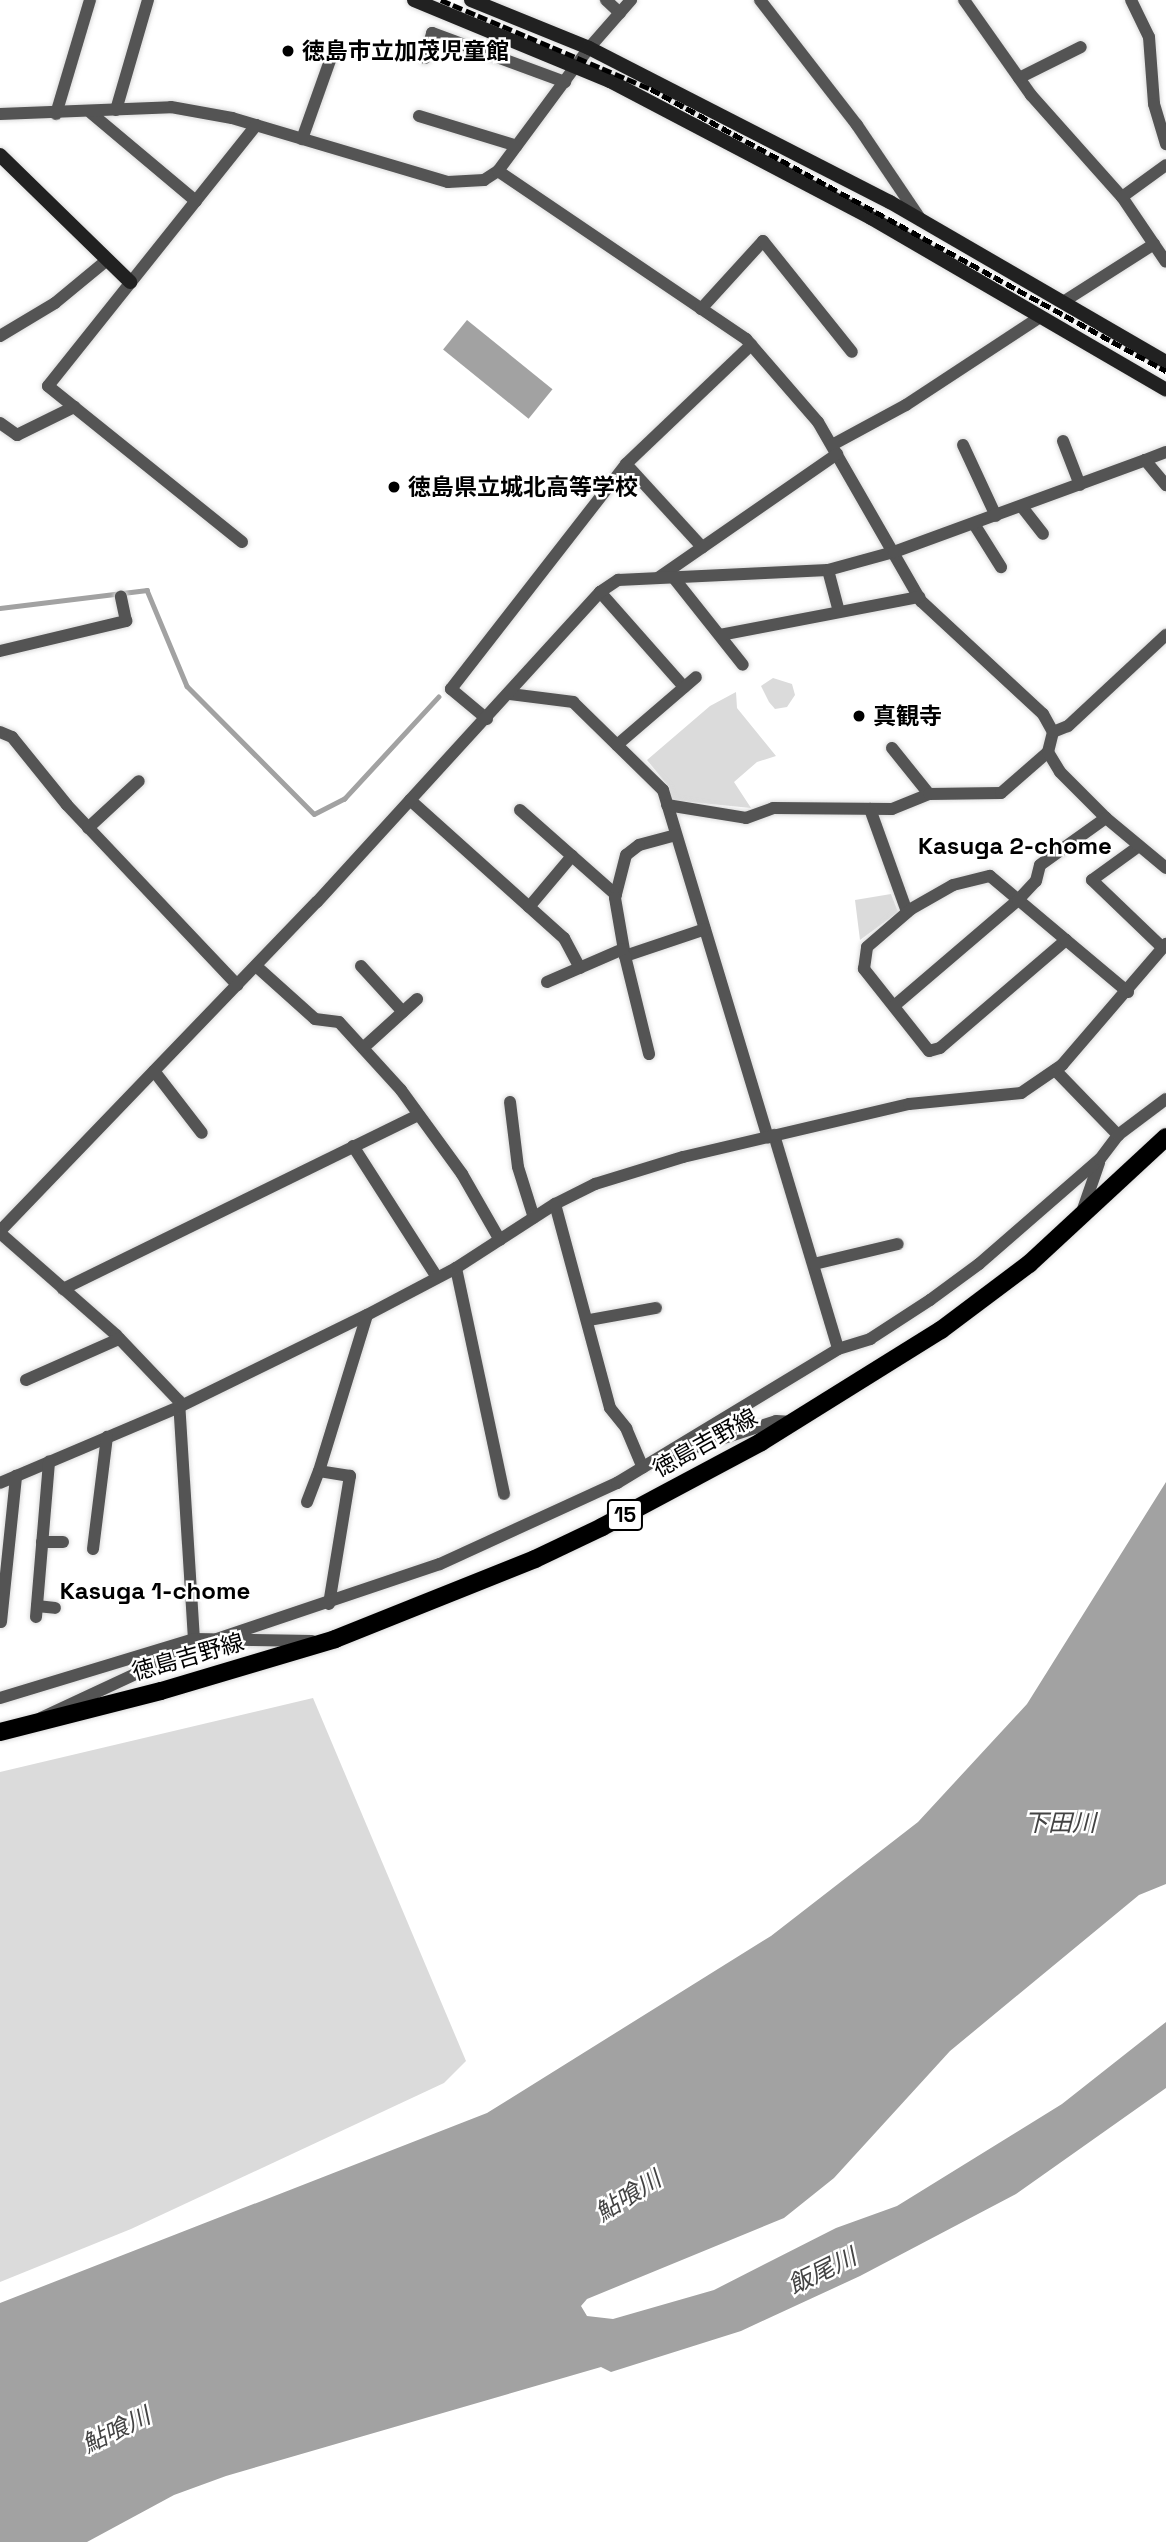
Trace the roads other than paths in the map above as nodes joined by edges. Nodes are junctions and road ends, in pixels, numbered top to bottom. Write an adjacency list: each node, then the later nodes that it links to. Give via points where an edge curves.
1 (90, 0): 22 (street)
2 (148, 0): 19 (street)
3 (414, 0): 15 (street)
4 (471, 0): 12 (street)
5 (606, 0): 10 (street)
6 (631, 0): 10 (street)
7 (760, 0): 33 (street, via 858,125)
8 (964, 0): 16 (street)
9 (1131, 0): 18 (street, via 1149,37)
10 (620, 13): 12 (street)
11 (1081, 47): 16 (street)
12 (589, 48): 15 (street); 33 (street)
13 (333, 52): 25 (street)
14 (425, 58): 17 (street, via 432,33)
15 (576, 67): 17 (street); 40 (street, via 871,218)
16 (1019, 78): 31 (street)
17 (565, 82): 27 (street)
18 (1161, 109): 26 (street)
19 (116, 110): 20 (street); 24 (street, via 171,107)
20 (91, 113): 22 (street); 32 (street)
21 (0, 114): 22 (street)
22 (56, 114)
23 (419, 116): 27 (street)
24 (256, 125): 25 (street); 32 (street)
25 (302, 139): 30 (street, via 448,182 484,180)
26 (1166, 144)
27 (517, 146): 30 (street)
28 (0, 155): 35 (street)
29 (1166, 165): 31 (street)
30 (498, 171): 39 (street)
31 (1122, 197): 34 (street)
32 (196, 201): 37 (street)
33 (921, 220): 38 (street)
34 (1154, 244): 36 (street); 38 (street)
35 (107, 260): 37 (street); 41 (street, via 55,303)
36 (1166, 262)
37 (130, 282): 46 (street, via 48,386)
38 (1063, 302): 44 (street)
39 (701, 309): 42 (street); 43 (street, via 763,242)
40 (1040, 317): 45 (street); 50 (street)
41 (0, 336)
42 (751, 345): 50 (street, via 818,422); 53 (street)
43 (852, 352)
44 (1166, 362)
45 (1166, 390)
46 (74, 407): 47 (street, via 17,435); 60 (street)
47 (0, 423)
48 (1063, 441): 54 (street)
49 (963, 445): 57 (street)
50 (834, 449): 61 (street); 62 (street)
51 (1166, 452): 52 (street)
52 (1145, 460): 54 (street); 55 (street)
53 (626, 464): 61 (street); 78 (street, via 451,689)
54 (1080, 485): 56 (street)
55 (1166, 485)
56 (1022, 507): 57 (street); 59 (street)
57 (996, 516): 58 (street)
58 (974, 524): 62 (street); 63 (street)
59 (1043, 534)
60 (242, 542)
61 (702, 547): 66 (street)
62 (894, 552): 64 (street); 69 (street)
63 (1002, 567)
64 (828, 570): 65 (street); 70 (street)
65 (673, 577): 66 (street); 71 (street)
66 (658, 578): 67 (street, via 618,580)
67 (600, 592): 76 (street); 77 (street)
68 (121, 597): 73 (street, via 126,621)
69 (919, 597): 70 (street); 80 (street, via 1042,714)
70 (839, 612): 71 (street)
71 (720, 635): 74 (street)
72 (1166, 635): 80 (street, via 1068,726)
73 (0, 651)
74 (743, 665)
75 (696, 677): 76 (street)
76 (684, 687): 81 (street)
77 (510, 694): 78 (street); 81 (street, via 573,702)
78 (487, 719): 86 (street)
79 (0, 732): 91 (street, via 12,737)
80 (1053, 732): 83 (street)
81 (617, 745): 87 (street, via 663,790)
82 (892, 748): 85 (street)
83 (1048, 752): 85 (street, via 1001,793); 90 (street, via 1060,772)
84 (139, 781): 91 (street)
85 (929, 794): 88 (street, via 892,809)
86 (410, 800): 98 (street); 104 (street)
87 (667, 805): 88 (street, via 746,818 773,808); 92 (street)
88 (870, 809): 99 (street)
89 (520, 810): 94 (street)
90 (1106, 818): 93 (street); 97 (street, via 1040,864 1035,881)
91 (88, 828): 108 (street)
92 (676, 835): 96 (street, via 639,845 626,855); 100 (street)
93 (1139, 845): 95 (street); 102 (street, via 1092,880)
94 (572, 856): 96 (street); 98 (street)
95 (1166, 868)
96 (616, 895): 103 (street)
97 (1017, 900): 99 (street, via 990,876 953,885); 101 (street); 111 (street)
98 (529, 907): 106 (street, via 564,938)
99 (907, 912): 111 (street, via 867,947 864,969)
100 (705, 929): 103 (street); 122 (street)
101 (1066, 940): 109 (street); 111 (street, via 940,1048 929,1051)
102 (1165, 946): 109 (street)
103 (624, 953): 106 (street); 114 (street)
104 (256, 966): 108 (street); 113 (street, via 315,1019 339,1022)
105 (361, 966): 112 (street)
106 (580, 968): 107 (street)
107 (547, 982)
108 (237, 985): 116 (street)
109 (1128, 992): 115 (street)
110 (418, 999): 112 (street)
111 (894, 1006)
112 (403, 1012): 113 (street)
113 (363, 1048): 119 (street)
114 (649, 1054)
115 (1055, 1070): 121 (street); 122 (street, via 1021,1093 909,1104)
116 (154, 1071): 120 (street); 129 (street)
117 (510, 1102): 127 (street, via 518,1167)
118 (1164, 1103): 121 (street)
119 (418, 1115): 124 (street); 130 (street, via 462,1174)
120 (202, 1133)
121 (1118, 1135): 125 (street)
122 (771, 1136): 126 (street, via 595,1184); 132 (street)
123 (1166, 1137): 128 (main road, 徳島吉野線 / 15)
124 (354, 1146): 134 (street); 135 (street)
125 (1100, 1159): 128 (street); 140 (street, via 969,1272 870,1339)
126 (555, 1205): 127 (street); 138 (street)
127 (534, 1219): 130 (street)
128 (1079, 1219): 143 (main road, 徳島吉野線 / 15, via 941,1330)
129 (0, 1232): 135 (street)
130 (500, 1240): 133 (street)
131 (898, 1244): 132 (street)
132 (814, 1264): 140 (street)
133 (456, 1268): 134 (street); 151 (street)
134 (436, 1276): 137 (street)
135 (63, 1289): 139 (street)
136 (656, 1308): 138 (street)
137 (367, 1315): 142 (street); 148 (street)
138 (589, 1320): 147 (street, via 610,1408 626,1427)
139 (119, 1339): 141 (street); 142 (street)
140 (838, 1349): 145 (street)
141 (26, 1380)
142 (179, 1406): 144 (street); 159 (street)
143 (793, 1422): 145 (street, via 776,1421 690,1452); 161 (main road, 徳島吉野線 / 15, via 667,1493 535,1559)
144 (107, 1437): 146 (street); 155 (street)
145 (664, 1455): 147 (street)
146 (49, 1462): 149 (street); 153 (street)
147 (643, 1468): 156 (street, via 440,1564)
148 (319, 1471): 152 (street); 156 (street, via 350,1476)
149 (16, 1476): 150 (street); 158 (street)
150 (0, 1483)
151 (504, 1494)
152 (307, 1503)
153 (42, 1542): 154 (street); 157 (street, via 36,1611)
154 (63, 1542)
155 (93, 1549)
156 (329, 1604): 160 (street)
157 (55, 1608)
158 (1, 1622)
159 (194, 1639): 160 (street); 162 (street); 163 (street, via 187,1650 64,1703)
160 (217, 1639): 161 (street)
161 (328, 1641): 163 (main road, 徳島吉野線 / 15)
162 (0, 1698)
163 (29, 1725): 164 (main road, 徳島吉野線 / 15)
164 (0, 1732)

